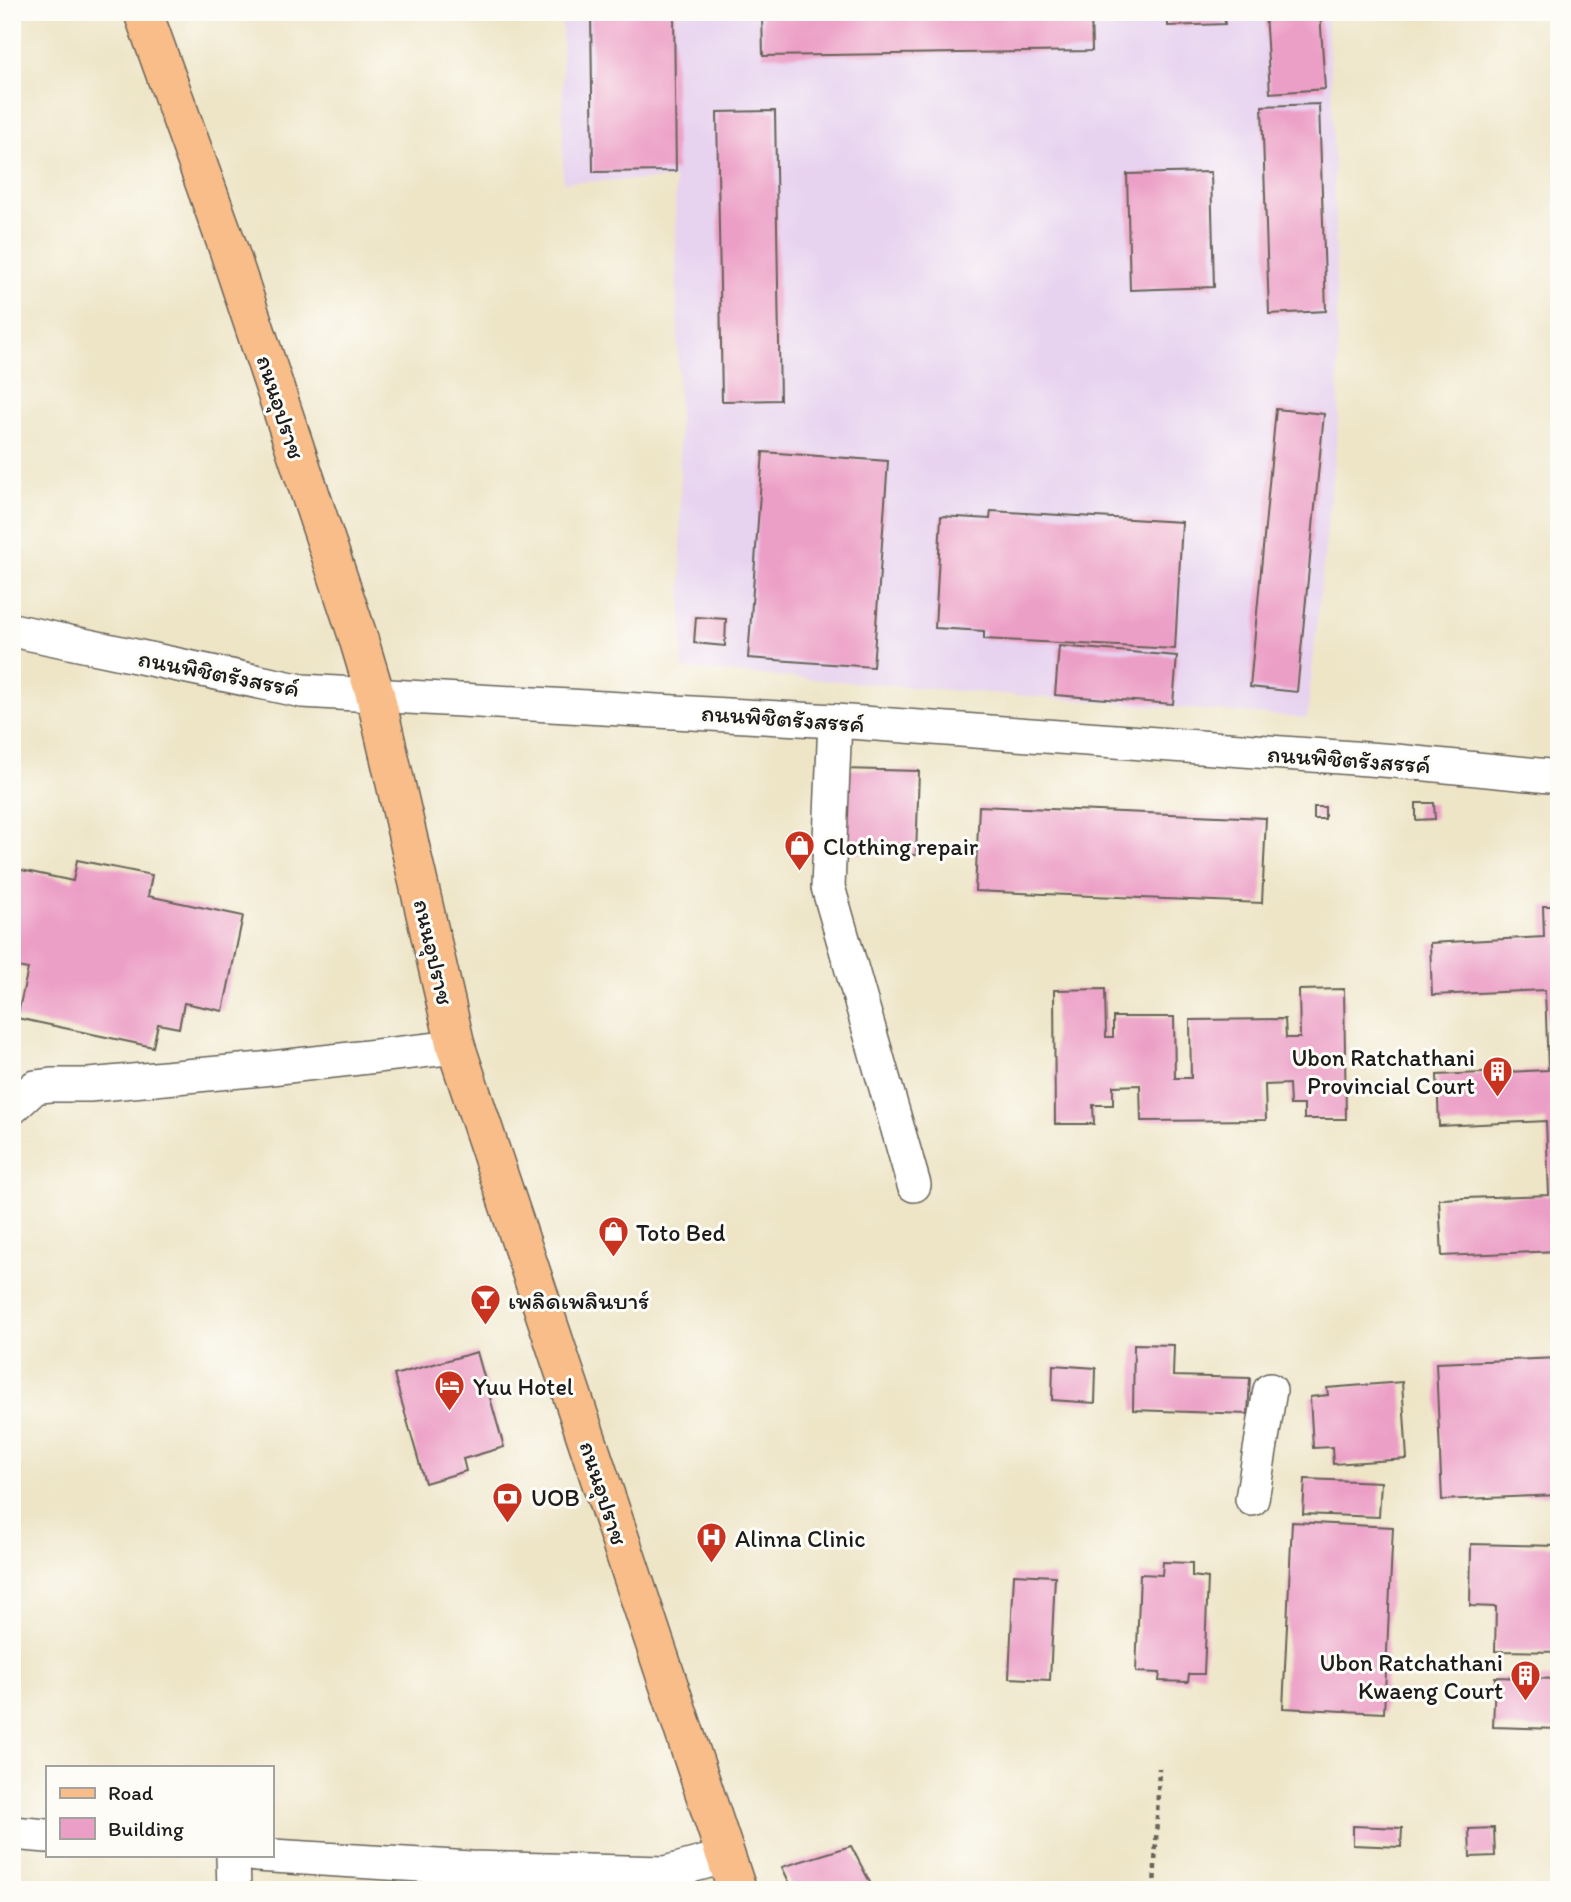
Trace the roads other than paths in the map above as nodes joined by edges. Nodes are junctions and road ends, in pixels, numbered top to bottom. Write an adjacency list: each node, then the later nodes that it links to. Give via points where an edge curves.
1 (143, 12): 3 (main road, ถนนอุปราช, via 228,248)
2 (12, 630): 3 (street, ถนนพิชิตรังสรรค์, via 302,691)
3 (375, 694): 4 (street, ถนนพิชิตรังสรรค์); 6 (main road, ถนนอุปราช)
4 (835, 721): 5 (street, ถนนพิชิตรังสรรค์); 8 (street, via 828,887)
5 (1559, 777)
6 (456, 1047): 7 (street, via 262,1069 51,1084 35,1087); 15 (main road, ถนนอุปราช)
7 (12, 1108)
8 (914, 1185)
9 (1270, 1390): 10 (street)
10 (1252, 1499)
11 (12, 1833): 12 (street)
12 (46, 1836)
13 (233, 1856): 17 (street)
14 (265, 1856): 16 (street)
15 (730, 1874): 16 (street)
16 (472, 1879)
17 (234, 1890)

